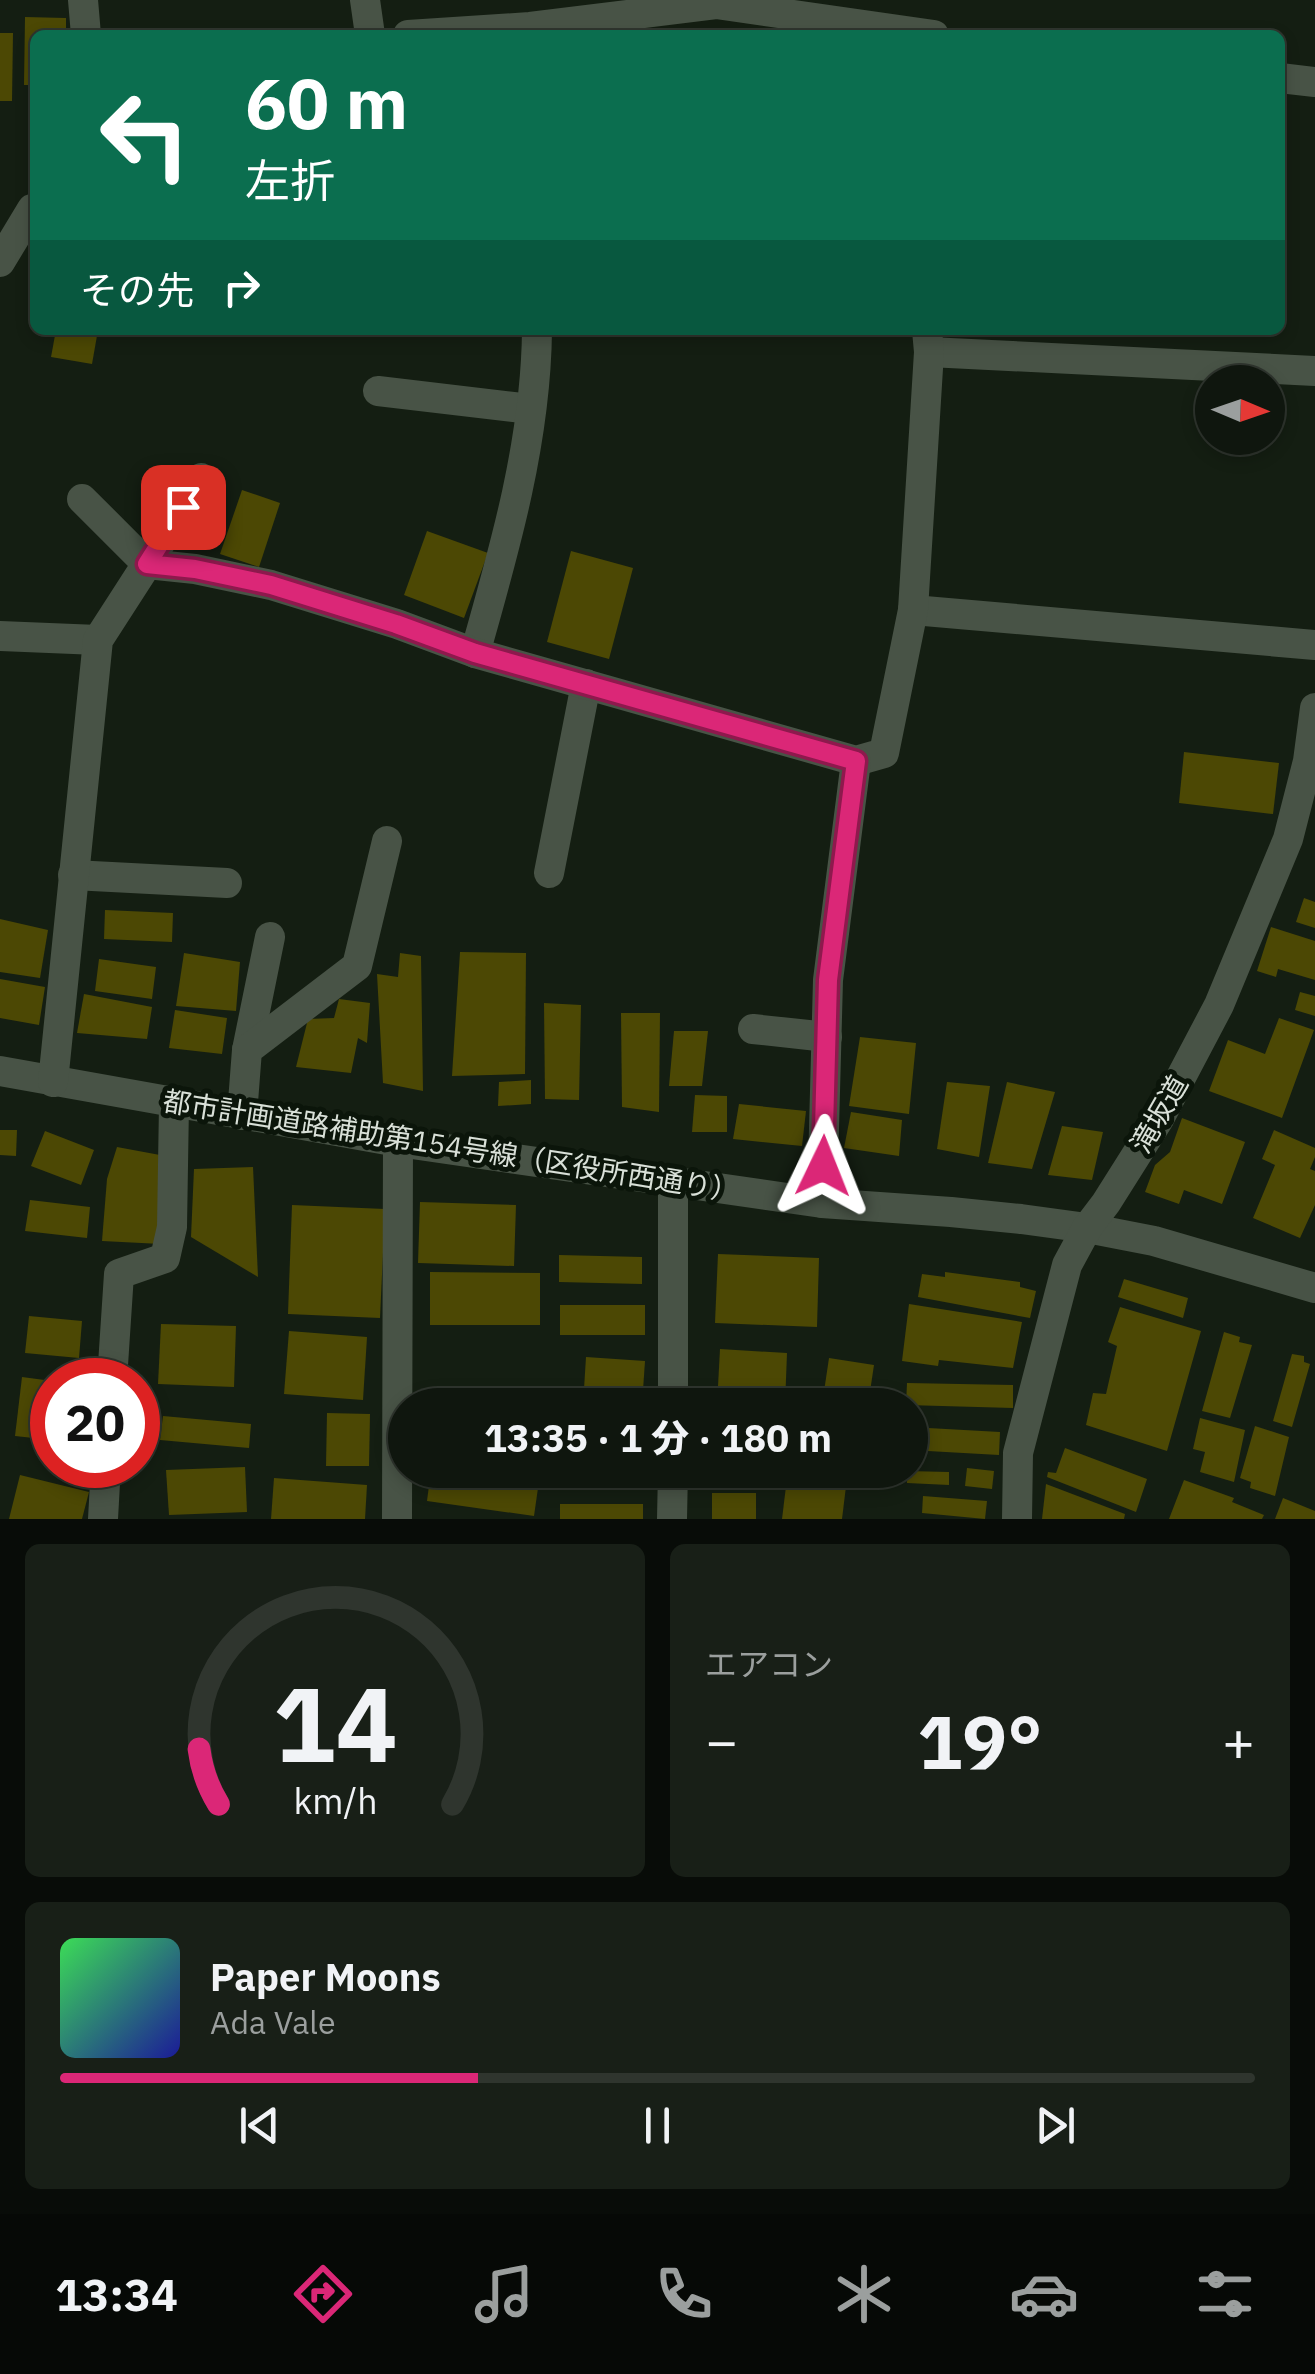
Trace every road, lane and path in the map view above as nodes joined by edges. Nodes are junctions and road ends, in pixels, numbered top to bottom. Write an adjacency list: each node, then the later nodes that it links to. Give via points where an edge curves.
1 (83, 0): 3 (street)
2 (365, 0): 4 (street)
3 (86, 30)
4 (369, 30)
5 (537, 30): 6 (street, via 716,4)
6 (884, 30)
7 (1285, 79): 8 (street)
8 (1315, 82)
9 (30, 212): 10 (street)
10 (0, 262)
11 (537, 335): 15 (street)
12 (928, 341): 13 (street); 19 (street)
13 (1315, 372)
14 (378, 391): 15 (street)
15 (531, 408): 23 (street, via 508,539)
16 (201, 478): 18 (street)
17 (82, 499): 18 (street)
18 (147, 564): 21 (street); 23 (street, via 271,585)
19 (913, 610): 22 (street); 26 (street, via 884,753)
20 (0, 636): 21 (street)
21 (98, 640): 30 (street)
22 (1315, 645)
23 (475, 653): 24 (street)
24 (586, 684): 26 (street); 29 (street)
25 (1315, 708): 27 (street, 滝坂道)
26 (856, 761): 34 (street)
27 (1312, 762): 43 (street, 滝坂道, via 1288,839 1218,1005 1159,1118)
28 (387, 841): 35 (street, via 357,966)
29 (549, 872)
30 (73, 876): 31 (street); 37 (street)
31 (227, 882)
32 (270, 937): 35 (street)
33 (753, 1029): 34 (street)
34 (827, 1037): 42 (street)
35 (247, 1050): 39 (street)
36 (0, 1071): 37 (street, 都市計画道路補助第154号線（区役所西通り）)
37 (53, 1082): 38 (street, 都市計画道路補助第154号線（区役所西通り）)
38 (174, 1104): 39 (street, 都市計画道路補助第154号線（区役所西通り）); 45 (street, via 172,1227 165,1258 119,1274)
39 (242, 1116): 40 (street, 都市計画道路補助第154号線（区役所西通り）)
40 (398, 1142): 41 (street, 都市計画道路補助第154号線（区役所西通り）); 50 (street)
41 (673, 1181): 42 (street, 都市計画道路補助第154号線（区役所西通り）); 46 (street)
42 (822, 1203): 43 (street, 都市計画道路補助第154号線（区役所西通り）)
43 (1087, 1228): 44 (street, 都市計画道路補助第154号線（区役所西通り）); 52 (street, 滝坂道, via 1067,1265 1018,1453)
44 (1315, 1288)
45 (113, 1358)
46 (673, 1388)
47 (105, 1488): 49 (street)
48 (672, 1488): 51 (street)
49 (103, 1519)
50 (396, 1519)
51 (672, 1519)
52 (1017, 1519)

